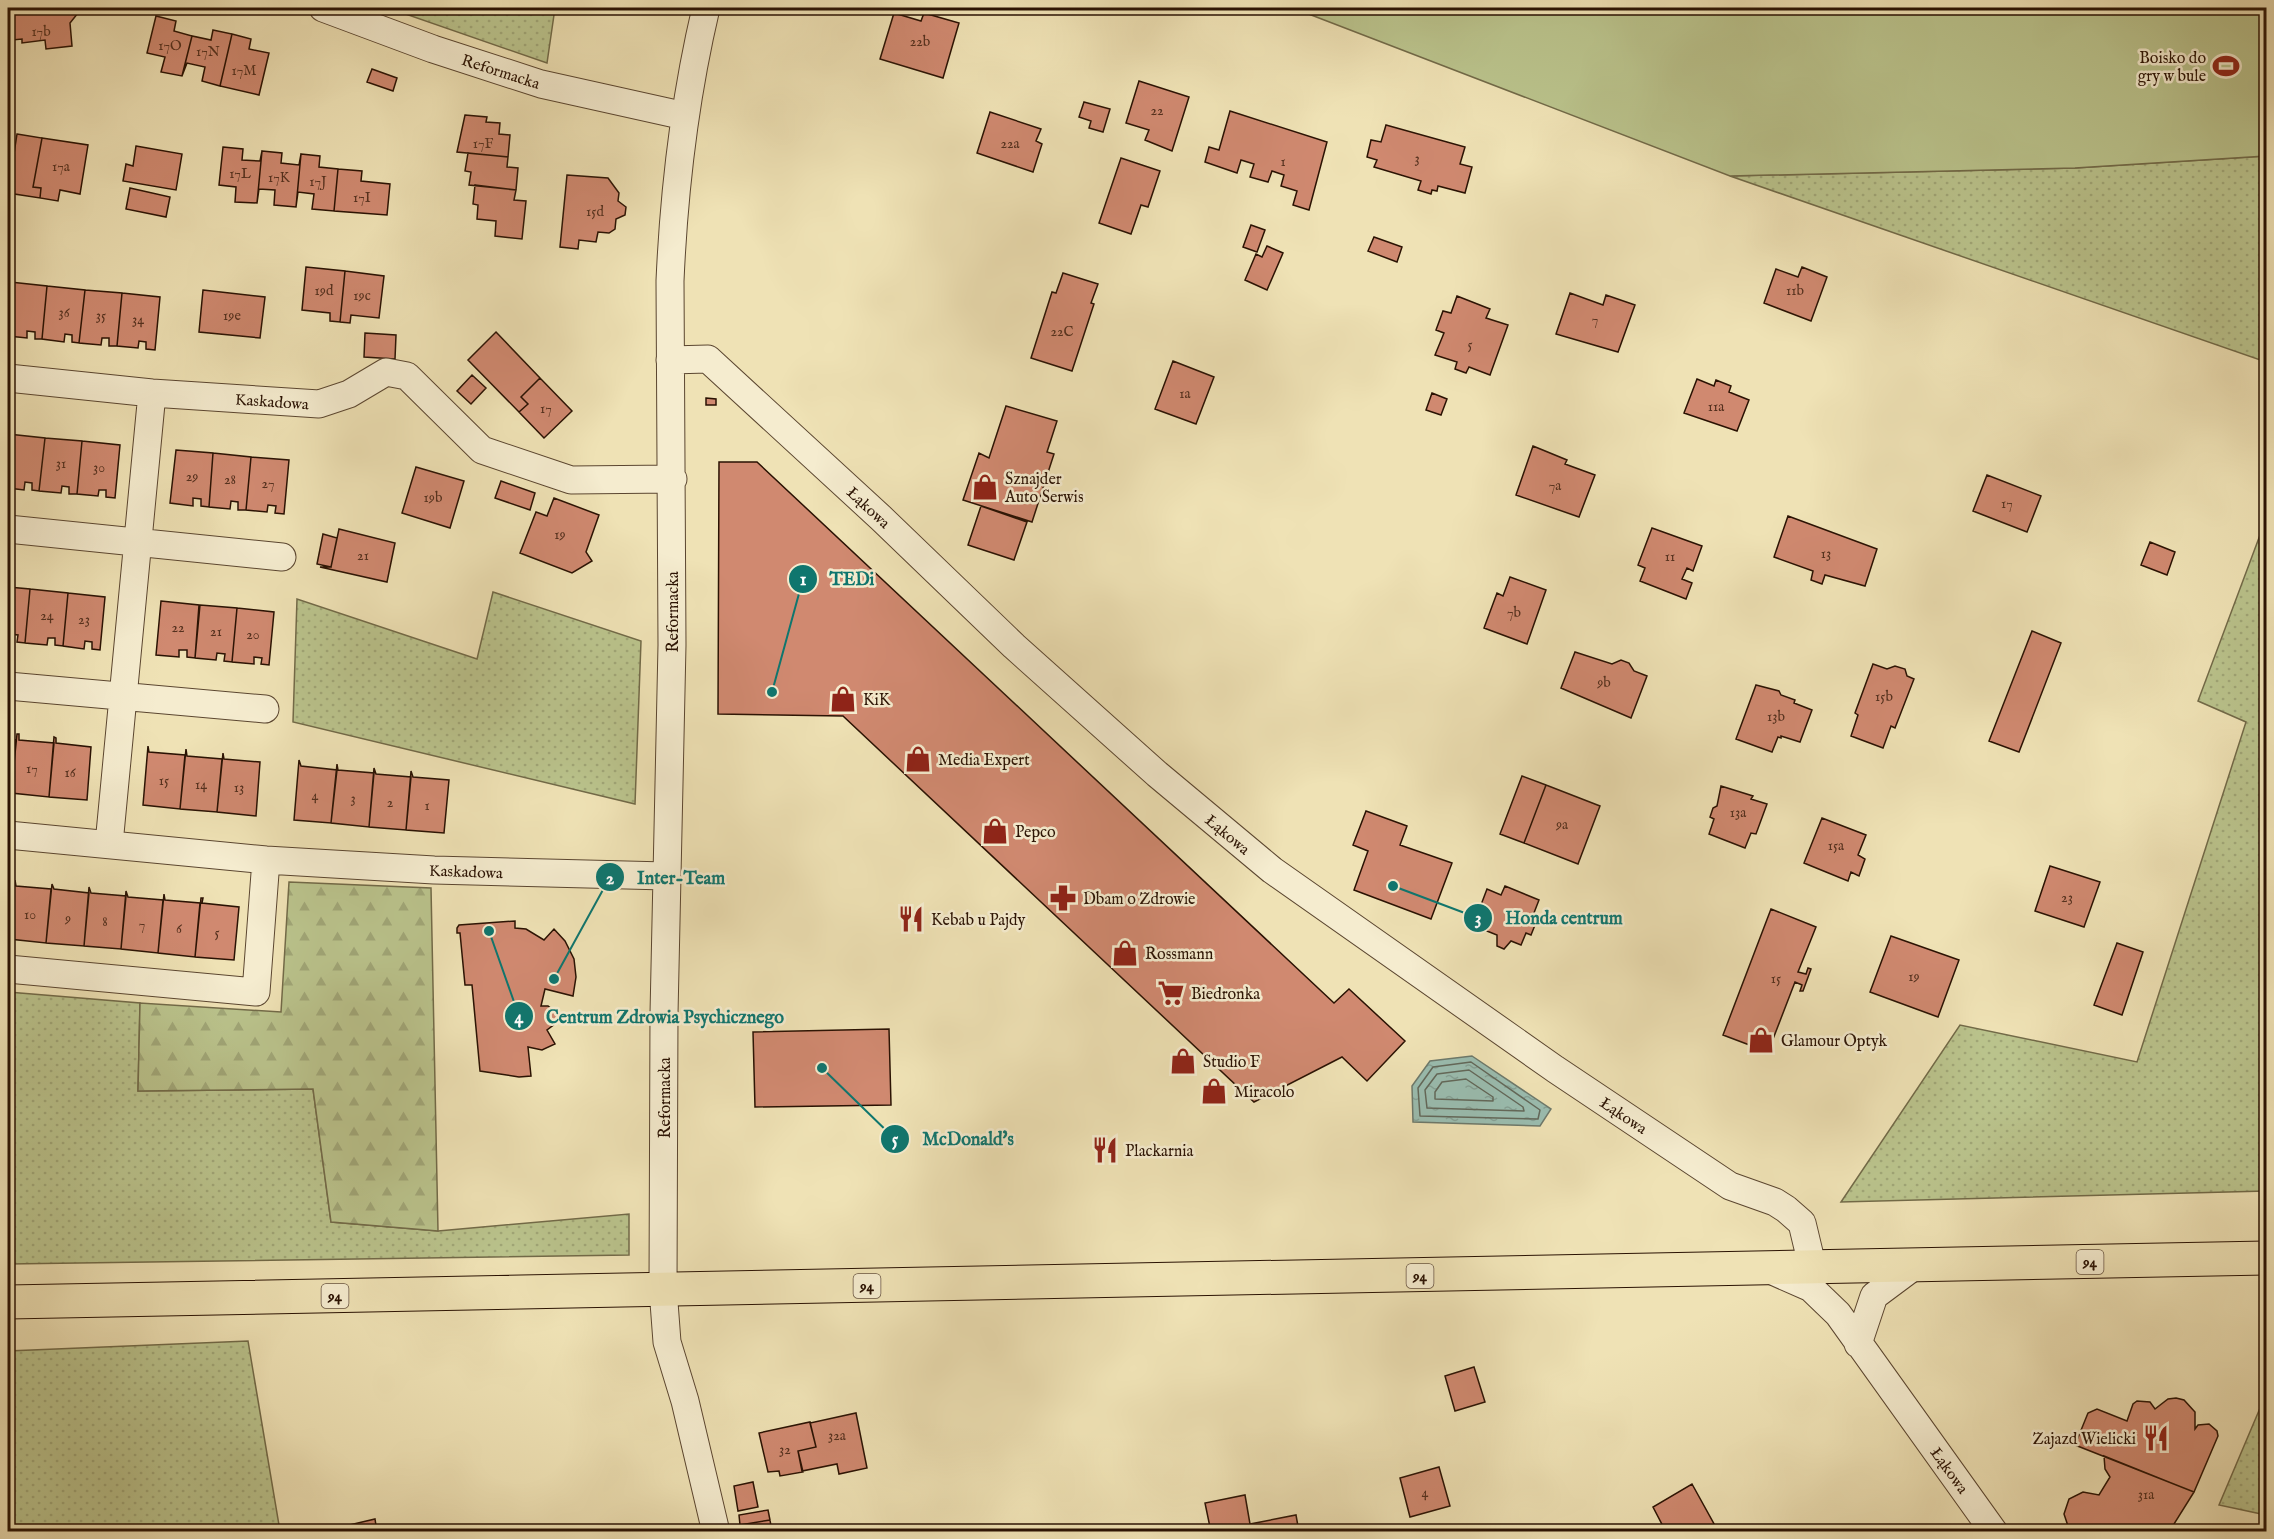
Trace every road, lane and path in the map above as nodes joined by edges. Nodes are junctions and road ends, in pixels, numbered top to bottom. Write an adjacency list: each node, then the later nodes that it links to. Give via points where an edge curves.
1 (323, 8): 3 (street, Reformacka, via 541,84)
2 (706, 8): 3 (street, Reformacka)
3 (685, 116): 4 (street, Reformacka, via 673,226)
4 (670, 360): 7 (street, Reformacka); 22 (street, Łąkowa, via 708,360 1014,646 1272,870 1555,1069 1730,1186 1786,1209 1802,1223)
5 (8, 378): 6 (street, Kaskadowa)
6 (152, 393): 7 (street, Kaskadowa, via 318,404 349,394 386,372 407,376 482,450 571,480); 9 (street)
7 (673, 479): 17 (street, Reformacka)
8 (8, 529): 9 (street)
9 (136, 542): 10 (street); 12 (street)
10 (282, 557)
11 (8, 686): 12 (street)
12 (122, 697): 13 (street); 15 (street)
13 (265, 709)
14 (8, 835): 15 (street, Kaskadowa)
15 (109, 844): 16 (street, Kaskadowa)
16 (266, 860): 17 (street, Kaskadowa, via 434,870); 18 (street, via 256,992)
17 (666, 876): 23 (street, Reformacka)
18 (8, 969)
19 (2266, 1258): 20 (main road, 94)
20 (1913, 1267): 22 (main road, 94); 25 (street, via 1874,1296)
21 (1768, 1269): 22 (main road, 94); 23 (main road, 94); 25 (street, Łąkowa, via 1811,1288 1838,1314)
22 (1813, 1269)
23 (663, 1289): 24 (main road, 94); 26 (street, Reformacka, via 667,1342)
24 (8, 1302)
25 (1858, 1344): 27 (street, Łąkowa)
26 (716, 1532)
27 (1994, 1532)

